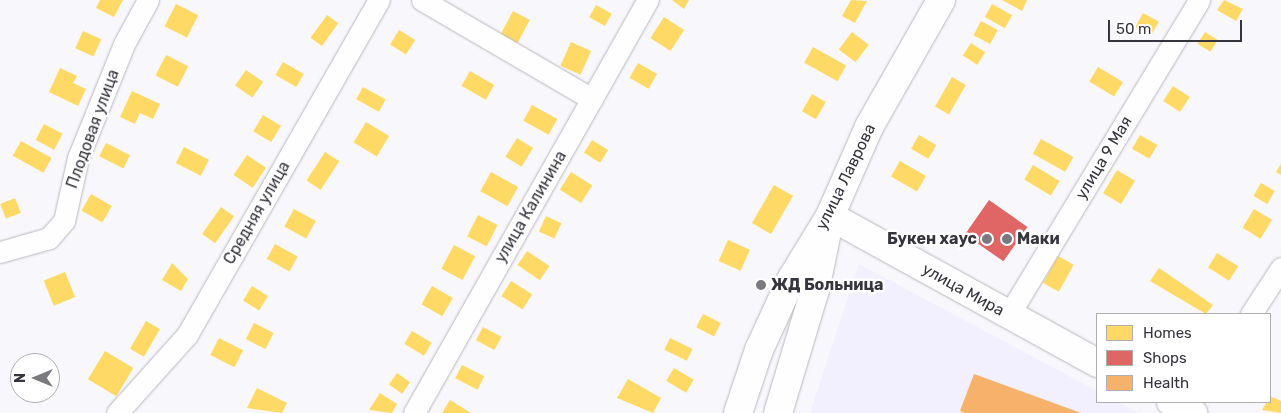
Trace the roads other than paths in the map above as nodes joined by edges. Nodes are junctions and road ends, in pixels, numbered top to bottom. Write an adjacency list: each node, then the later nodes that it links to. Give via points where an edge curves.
1 (148, 0): 9 (street, Плодовая улица, via 124,44 78,158 64,221 50,238)
2 (379, 0): 14 (street, Средняя улица, via 187,335)
3 (422, 0): 7 (street)
4 (648, 0): 7 (street, улица Калинина)
5 (941, 0): 8 (main road, улица Лаврова, via 870,127)
6 (1199, 0): 12 (street, улица 9 Мая)
7 (592, 99): 15 (street, улица Калинина)
8 (830, 216): 12 (main road, улица Мира); 16 (main road, улица Лаврова, via 792,278 759,350); 17 (main road, via 815,290)
9 (0, 252)
10 (1281, 268): 11 (street)
11 (1253, 313)
12 (1008, 316): 13 (main road, улица Мира)
13 (1096, 362)
14 (118, 413)
15 (414, 413)
16 (738, 413)
17 (778, 413)

